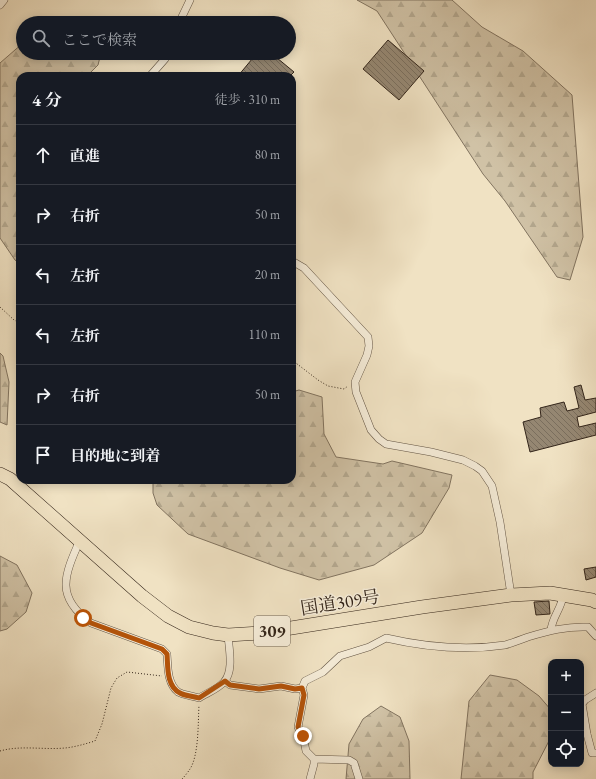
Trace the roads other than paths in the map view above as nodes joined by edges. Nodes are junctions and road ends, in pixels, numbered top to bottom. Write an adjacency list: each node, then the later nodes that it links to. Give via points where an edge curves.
1 (4, 0): 3 (street)
2 (190, 0): 4 (street)
3 (0, 5)
4 (182, 16)
5 (164, 60): 6 (street)
6 (154, 72)
7 (296, 263): 10 (street, via 304,268 368,337 370,346 355,382 356,392 371,430 378,439 386,444 462,460 475,466 492,486)
8 (0, 474): 9 (highway, 国道309号 / 309, via 10,479)
9 (80, 540): 14 (highway, 国道309号 / 309, via 168,616 189,627); 16 (street, via 70,562 65,585 66,595 83,618 162,649 167,654 169,677 179,693 199,698)
10 (511, 595): 11 (highway, 国道309号 / 309); 14 (highway, 国道309号 / 309, via 260,633)
11 (563, 595): 12 (highway, 国道309号 / 309); 13 (street)
12 (596, 602)
13 (551, 630): 15 (street, via 568,626 588,627); 17 (street, via 506,644 481,647 449,648 386,638 369,647 340,656 323,672 305,681)
14 (228, 635): 16 (street, via 230,659)
15 (596, 636)
16 (225, 681): 17 (street, via 230,685 259,689 281,686)
17 (302, 688): 20 (street, via 304,695 298,727 306,751)
18 (596, 693): 19 (street, via 582,704 592,753)
19 (596, 753)
20 (314, 760): 21 (street); 22 (street, via 349,760 354,763)
21 (310, 779)
22 (359, 779)

